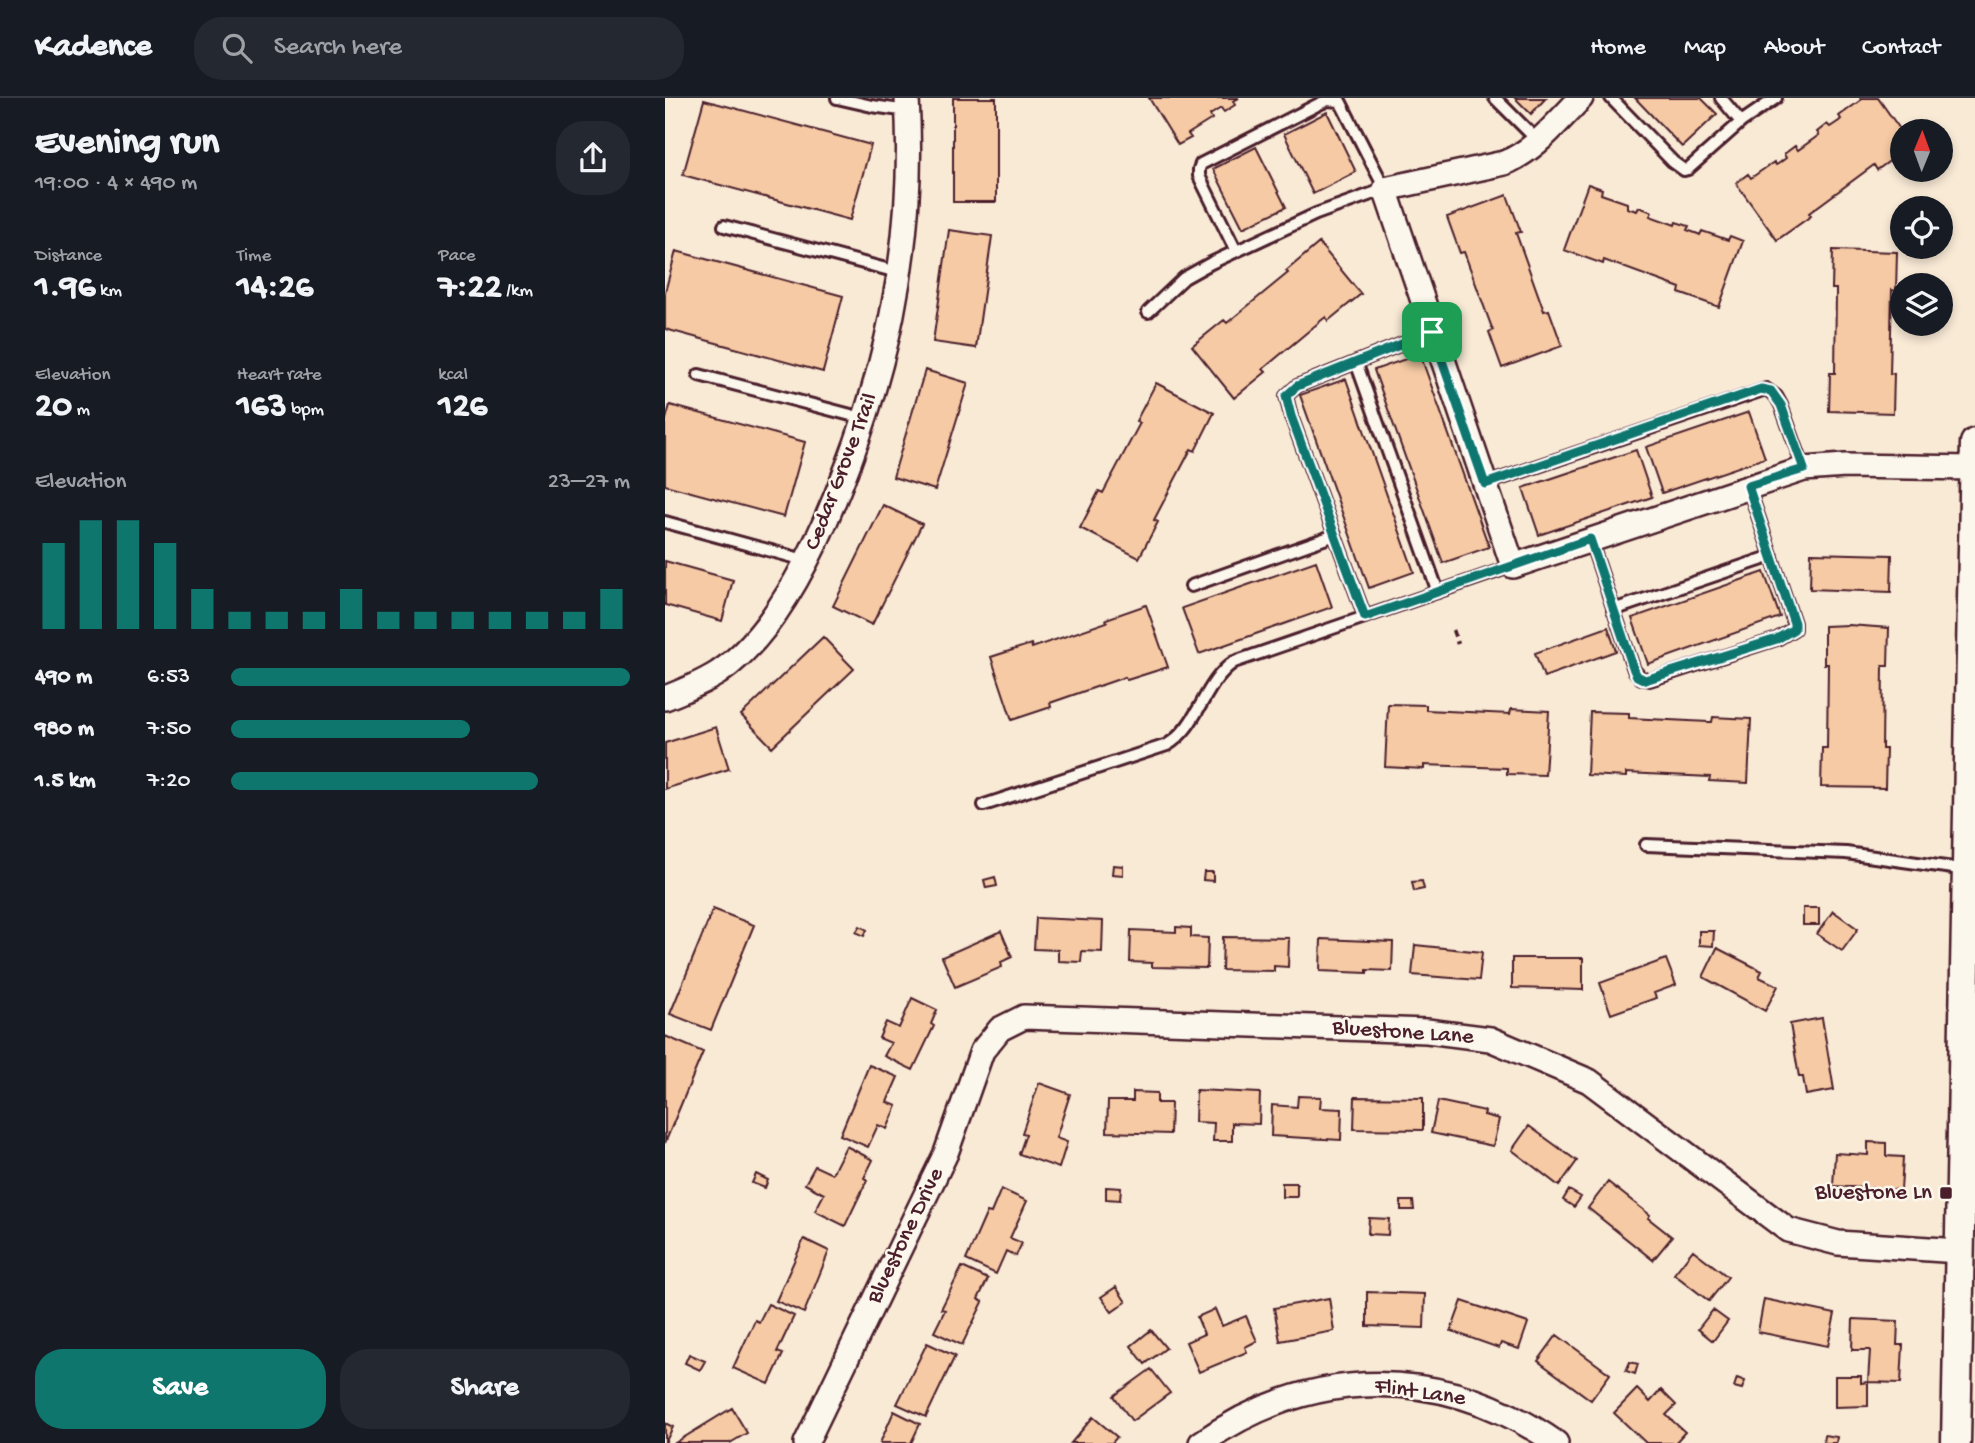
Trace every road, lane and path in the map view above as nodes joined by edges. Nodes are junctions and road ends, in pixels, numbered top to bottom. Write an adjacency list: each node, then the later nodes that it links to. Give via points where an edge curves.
1 (837, 98): 7 (lane, via 864,105)
2 (1495, 98): 9 (lane)
3 (1581, 98): 9 (street)
4 (1611, 98): 8 (lane, via 1684,170)
5 (1721, 98): 8 (lane)
6 (1776, 98): 8 (lane)
7 (908, 104): 13 (street, Cedar Grove Trail)
8 (1741, 122)
9 (1538, 141): 10 (street, via 1504,163)
10 (1385, 189): 12 (lane); 12 (lane, via 1340,101 1328,100 1205,161 1199,169); 15 (street)
11 (724, 226): 13 (lane)
12 (1236, 251): 14 (lane, via 1184,278)
13 (901, 273): 18 (street, Cedar Grove Trail)
14 (1148, 312)
15 (1432, 332): 16 (lane); 23 (street)
16 (1356, 362): 26 (lane, via 1297,386 1286,396); 33 (lane)
17 (699, 375): 18 (lane)
18 (866, 419): 29 (street, Cedar Grove Trail)
19 (1975, 443): 20 (street)
20 (1975, 449): 21 (street)
21 (1974, 468): 22 (street); 32 (street)
22 (1804, 469): 23 (lane, via 1781,405 1766,389); 24 (street)
23 (1485, 484): 30 (street)
24 (1748, 486): 27 (street); 28 (lane)
25 (665, 522): 29 (lane)
26 (1335, 534): 31 (lane); 35 (lane)
27 (1590, 539): 30 (street); 34 (lane)
28 (1772, 556): 34 (lane); 34 (lane, via 1795,626 1777,639 1645,680 1634,670)
29 (808, 561): 38 (street, Cedar Grove Trail, via 773,617 719,673)
30 (1513, 566): 33 (lane)
31 (1191, 586)
32 (1974, 588): 41 (street)
33 (1438, 592): 35 (lane)
34 (1613, 610)
35 (1365, 617): 39 (lane, via 1234,662 1186,728 1167,745)
36 (1453, 630): 37 (path)
37 (1458, 644)
38 (665, 698)
39 (984, 806)
40 (1646, 845): 41 (lane, via 1846,853)
41 (1969, 888): 43 (street)
42 (1000, 1028): 43 (street, Bluestone Lane, via 1024,1017 1427,1031 1490,1040 1589,1081 1788,1230 1838,1243); 44 (street, Bluestone Drive, via 982,1051 946,1153)
43 (1959, 1251): 47 (street)
44 (806, 1443)
45 (1201, 1443): 46 (street, Flint Lane, via 1278,1401 1355,1385 1394,1385 1472,1399 1511,1415)
46 (1556, 1443)
47 (1956, 1443)

